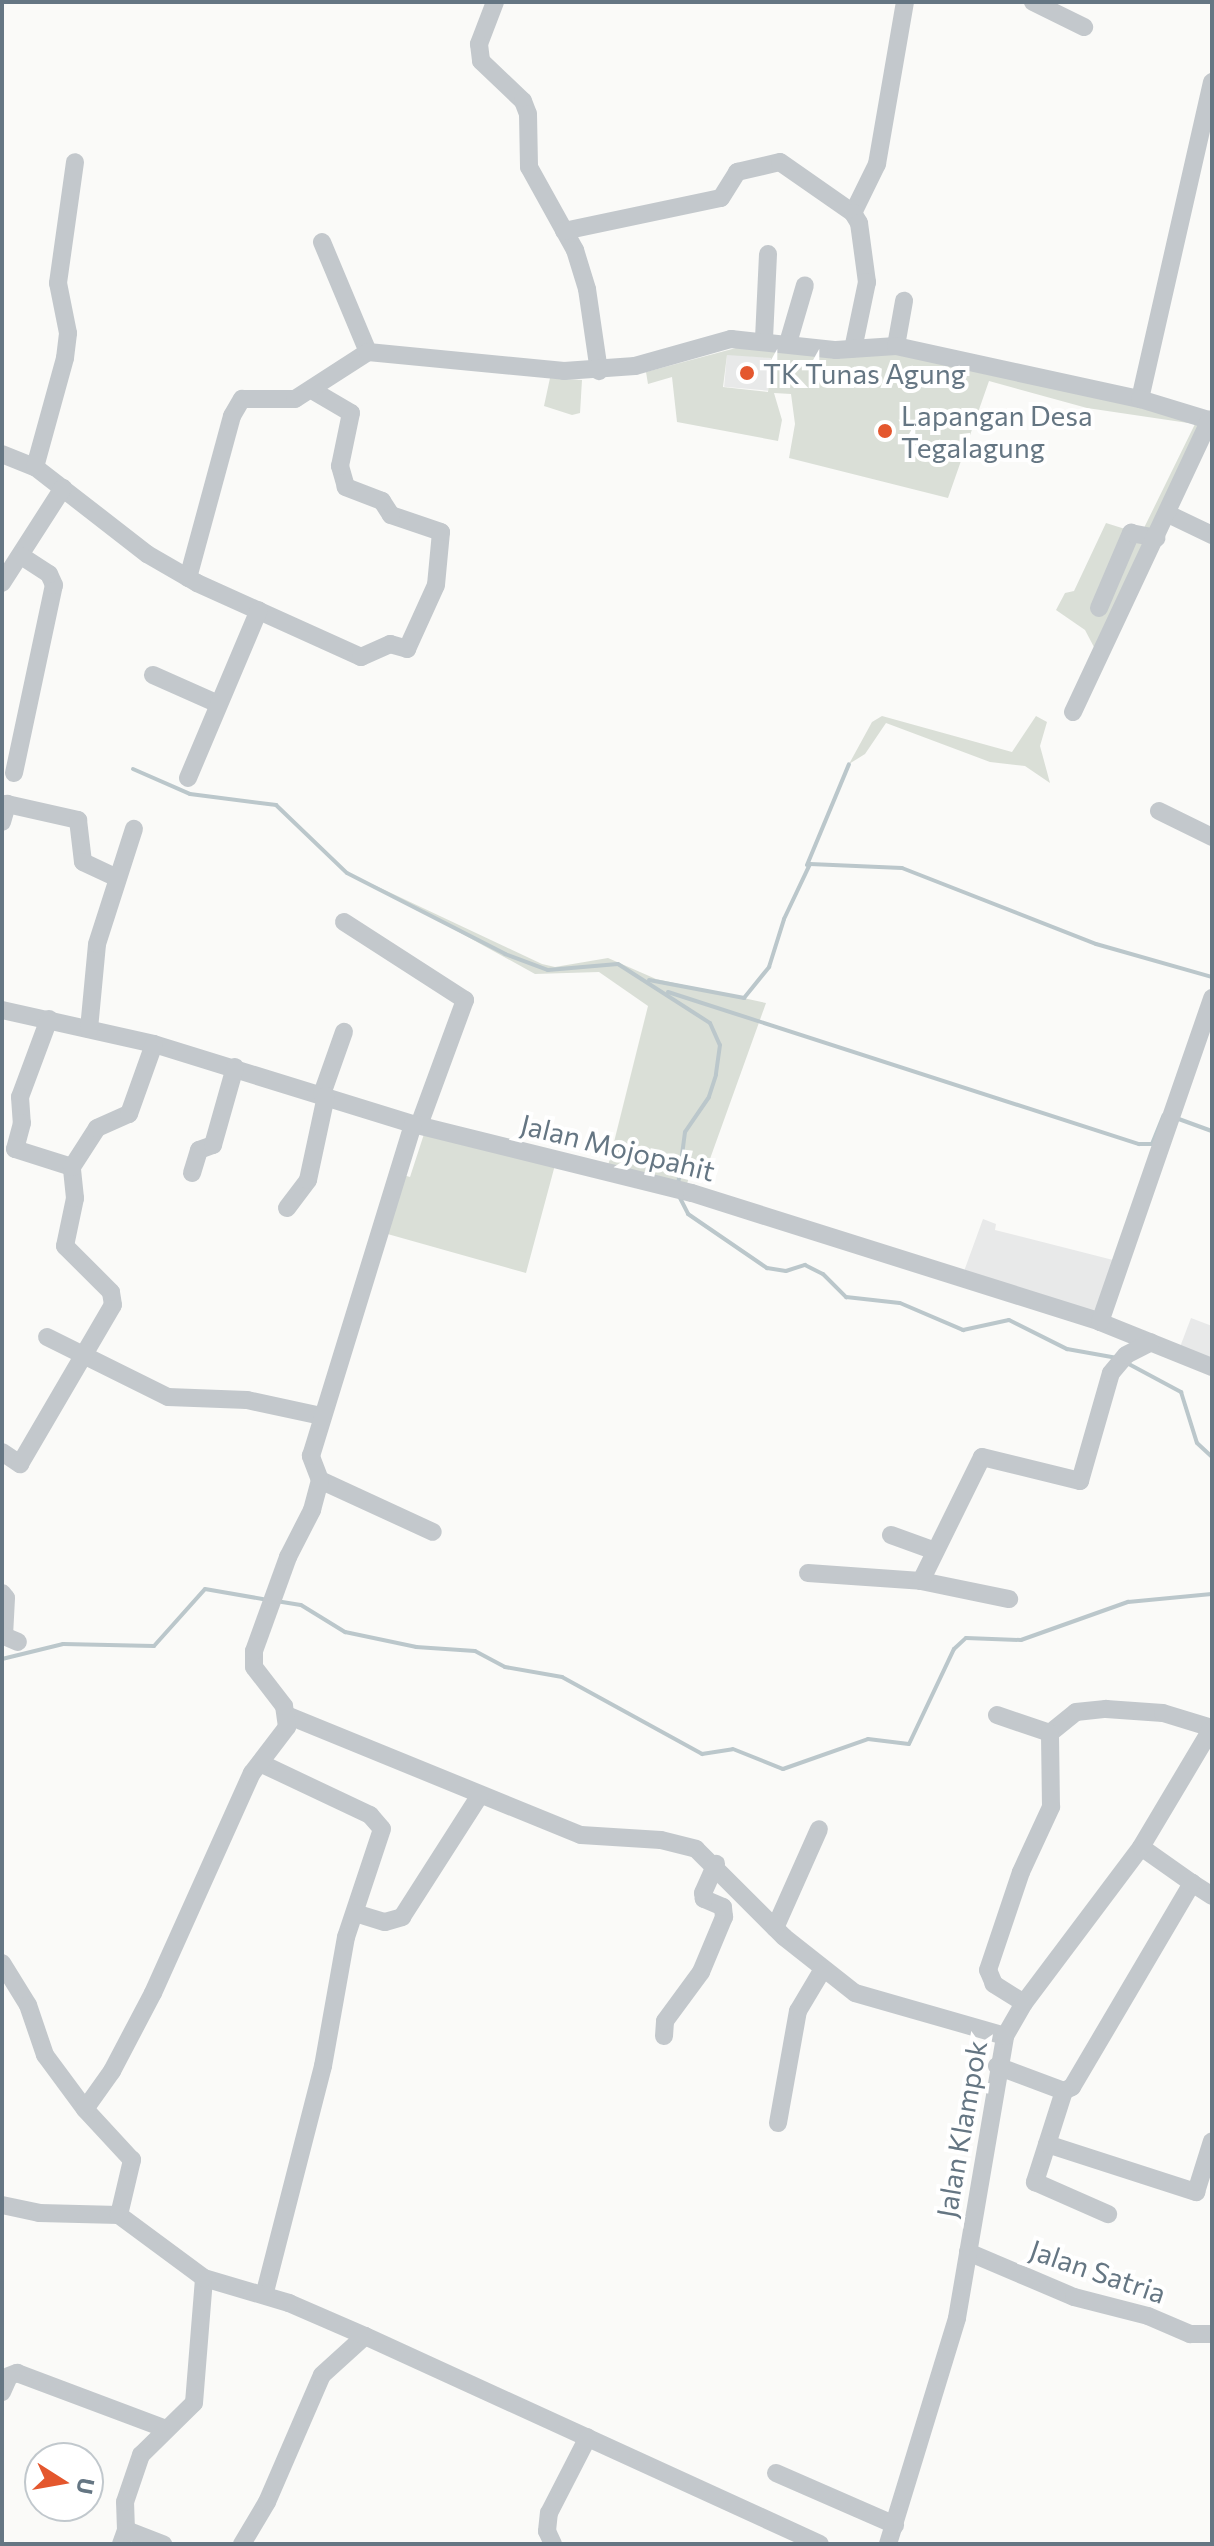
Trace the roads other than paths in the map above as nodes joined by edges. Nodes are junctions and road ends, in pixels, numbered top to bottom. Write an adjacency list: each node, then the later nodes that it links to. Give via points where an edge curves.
1 (495, 2): 8 (street, via 479,44 481,61 523,101 530,125 529,167)
2 (905, 2): 7 (street, via 877,164)
3 (1033, 2): 4 (street)
4 (1084, 27)
5 (1212, 82): 20 (street)
6 (75, 162): 23 (street, via 58,283 68,333 65,358)
7 (853, 213): 8 (street, via 795,169 771,162 737,172 721,198); 16 (street, via 867,282)
8 (564, 231): 18 (street, via 587,289)
9 (322, 242): 17 (street)
10 (768, 254): 13 (street)
11 (805, 285): 14 (street)
12 (904, 301): 15 (street)
13 (764, 339): 14 (street); 18 (street, via 731,339)
14 (788, 343): 16 (street)
15 (896, 346): 16 (street); 20 (street)
16 (853, 349)
17 (368, 352): 18 (street); 19 (street)
18 (599, 371)
19 (312, 390): 29 (street, via 286,400 248,396 237,405); 32 (street, via 351,413 340,466 346,487 382,501 391,515 441,532 436,585 411,647 390,644 366,656)
20 (1140, 399): 21 (street)
21 (1211, 420): 25 (street)
22 (2, 454): 23 (street)
23 (35, 467): 24 (street)
24 (63, 488): 28 (street); 29 (street, via 147,554)
25 (1168, 514): 26 (street); 27 (street)
26 (1212, 535)
27 (1157, 538): 31 (street, via 1131,533); 35 (street)
28 (21, 556): 30 (street); 36 (street, via 49,574 54,585)
29 (188, 578): 32 (street)
30 (2, 583)
31 (1099, 608)
32 (259, 610): 34 (street)
33 (153, 675): 34 (street)
34 (216, 703): 37 (street)
35 (1073, 712)
36 (8, 772): 39 (street)
37 (188, 778)
38 (1159, 811): 41 (street)
39 (5, 813): 42 (street, via 78,820 83,862)
40 (134, 829): 42 (street)
41 (1212, 837)
42 (117, 878): 47 (street, via 93,962)
43 (344, 922): 52 (street, via 465,1000)
44 (1212, 998): 56 (street)
45 (2, 1010): 46 (street, Jalan Mojopahit)
46 (49, 1019): 47 (street, Jalan Mojopahit); 53 (street, via 20,1097 22,1123 15,1149)
47 (89, 1029): 49 (street, Jalan Mojopahit)
48 (344, 1032): 51 (street)
49 (154, 1044): 50 (street, Jalan Mojopahit); 53 (street, via 129,1114 97,1128)
50 (235, 1067): 51 (street, Jalan Mojopahit); 54 (street, via 213,1145 200,1150)
51 (324, 1095): 52 (street, Jalan Mojopahit); 55 (street, via 308,1180)
52 (416, 1124): 56 (street, Jalan Mojopahit, via 692,1193); 61 (street)
53 (72, 1167): 59 (street, via 76,1185 66,1249 114,1300)
54 (192, 1173)
55 (287, 1208)
56 (1100, 1322): 58 (street, Jalan Mojopahit)
57 (47, 1337): 59 (street)
58 (1151, 1342): 60 (street, Jalan Mojopahit); 66 (street, via 1121,1359 1080,1481 982,1457)
59 (84, 1356): 61 (street, via 168,1397 247,1400); 62 (street, via 20,1464)
60 (1212, 1367)
61 (321, 1416): 63 (street, via 311,1456)
62 (2, 1452)
63 (320, 1480): 64 (street); 73 (street, via 252,1660)
64 (433, 1532)
65 (891, 1535): 66 (street)
66 (935, 1551): 68 (street)
67 (808, 1573): 68 (street)
68 (921, 1581): 70 (street)
69 (2, 1593): 71 (street, via 4,1636)
70 (1009, 1599)
71 (18, 1642)
72 (997, 1715): 75 (street)
73 (289, 1716): 76 (street, via 281,1738); 77 (street)
74 (1212, 1728): 75 (street, via 1163,1713 1106,1709 1076,1712); 79 (street, Jalan Klampok)
75 (1050, 1733): 87 (street, via 1048,1819 1021,1872 988,1970 994,1984)
76 (260, 1763): 83 (street, via 378,1822 381,1839); 92 (street, via 153,1993 112,2071)
77 (480, 1795): 80 (street, via 593,1838 680,1843); 83 (street, via 402,1917 385,1922)
78 (819, 1829): 84 (street)
79 (1141, 1847): 81 (street); 87 (street, Jalan Klampok)
80 (716, 1864): 84 (street); 88 (street, via 704,1899 723,1907 724,1917 701,1972 665,2021)
81 (1192, 1883): 82 (street); 91 (street, via 1072,2087)
82 (1212, 1896)
83 (355, 1913): 102 (street)
84 (775, 1928): 86 (street)
85 (2, 1963): 92 (street, via 28,2005 45,2055)
86 (823, 1969): 89 (street, via 872,2000); 93 (street, via 798,2011)
87 (1024, 2003): 89 (street, Jalan Klampok)
88 (664, 2036)
89 (1005, 2036): 90 (street, Jalan Klampok)
90 (997, 2066): 91 (street); 100 (street, Jalan Klampok)
91 (1064, 2091): 95 (street)
92 (85, 2109): 99 (street, via 132,2160)
93 (778, 2123)
94 (1212, 2141): 96 (street)
95 (1047, 2144): 96 (street, via 1196,2192); 98 (street, via 1035,2182)
96 (1207, 2172)
97 (2, 2205): 99 (street, via 39,2213)
98 (1108, 2214)
99 (119, 2215): 101 (street)
100 (968, 2252): 103 (street, Jalan Satria, via 1074,2297 1148,2316 1190,2334); 109 (street, Jalan Klampok, via 949,2348)
101 (204, 2278): 102 (street); 106 (street, via 194,2403)
102 (264, 2295): 104 (street)
103 (1212, 2334)
104 (365, 2336): 107 (street); 112 (street, via 322,2375 267,2502)
105 (4, 2381): 106 (street, via 17,2373)
106 (166, 2429): 110 (street, via 141,2455 131,2475)
107 (588, 2437): 113 (street, via 549,2513 547,2531); 114 (street)
108 (776, 2473): 109 (street)
109 (895, 2525): 115 (street, Jalan Klampok)
110 (124, 2537): 111 (street)
111 (163, 2544)
112 (242, 2544)
113 (553, 2544)
114 (820, 2544)
115 (888, 2544)

